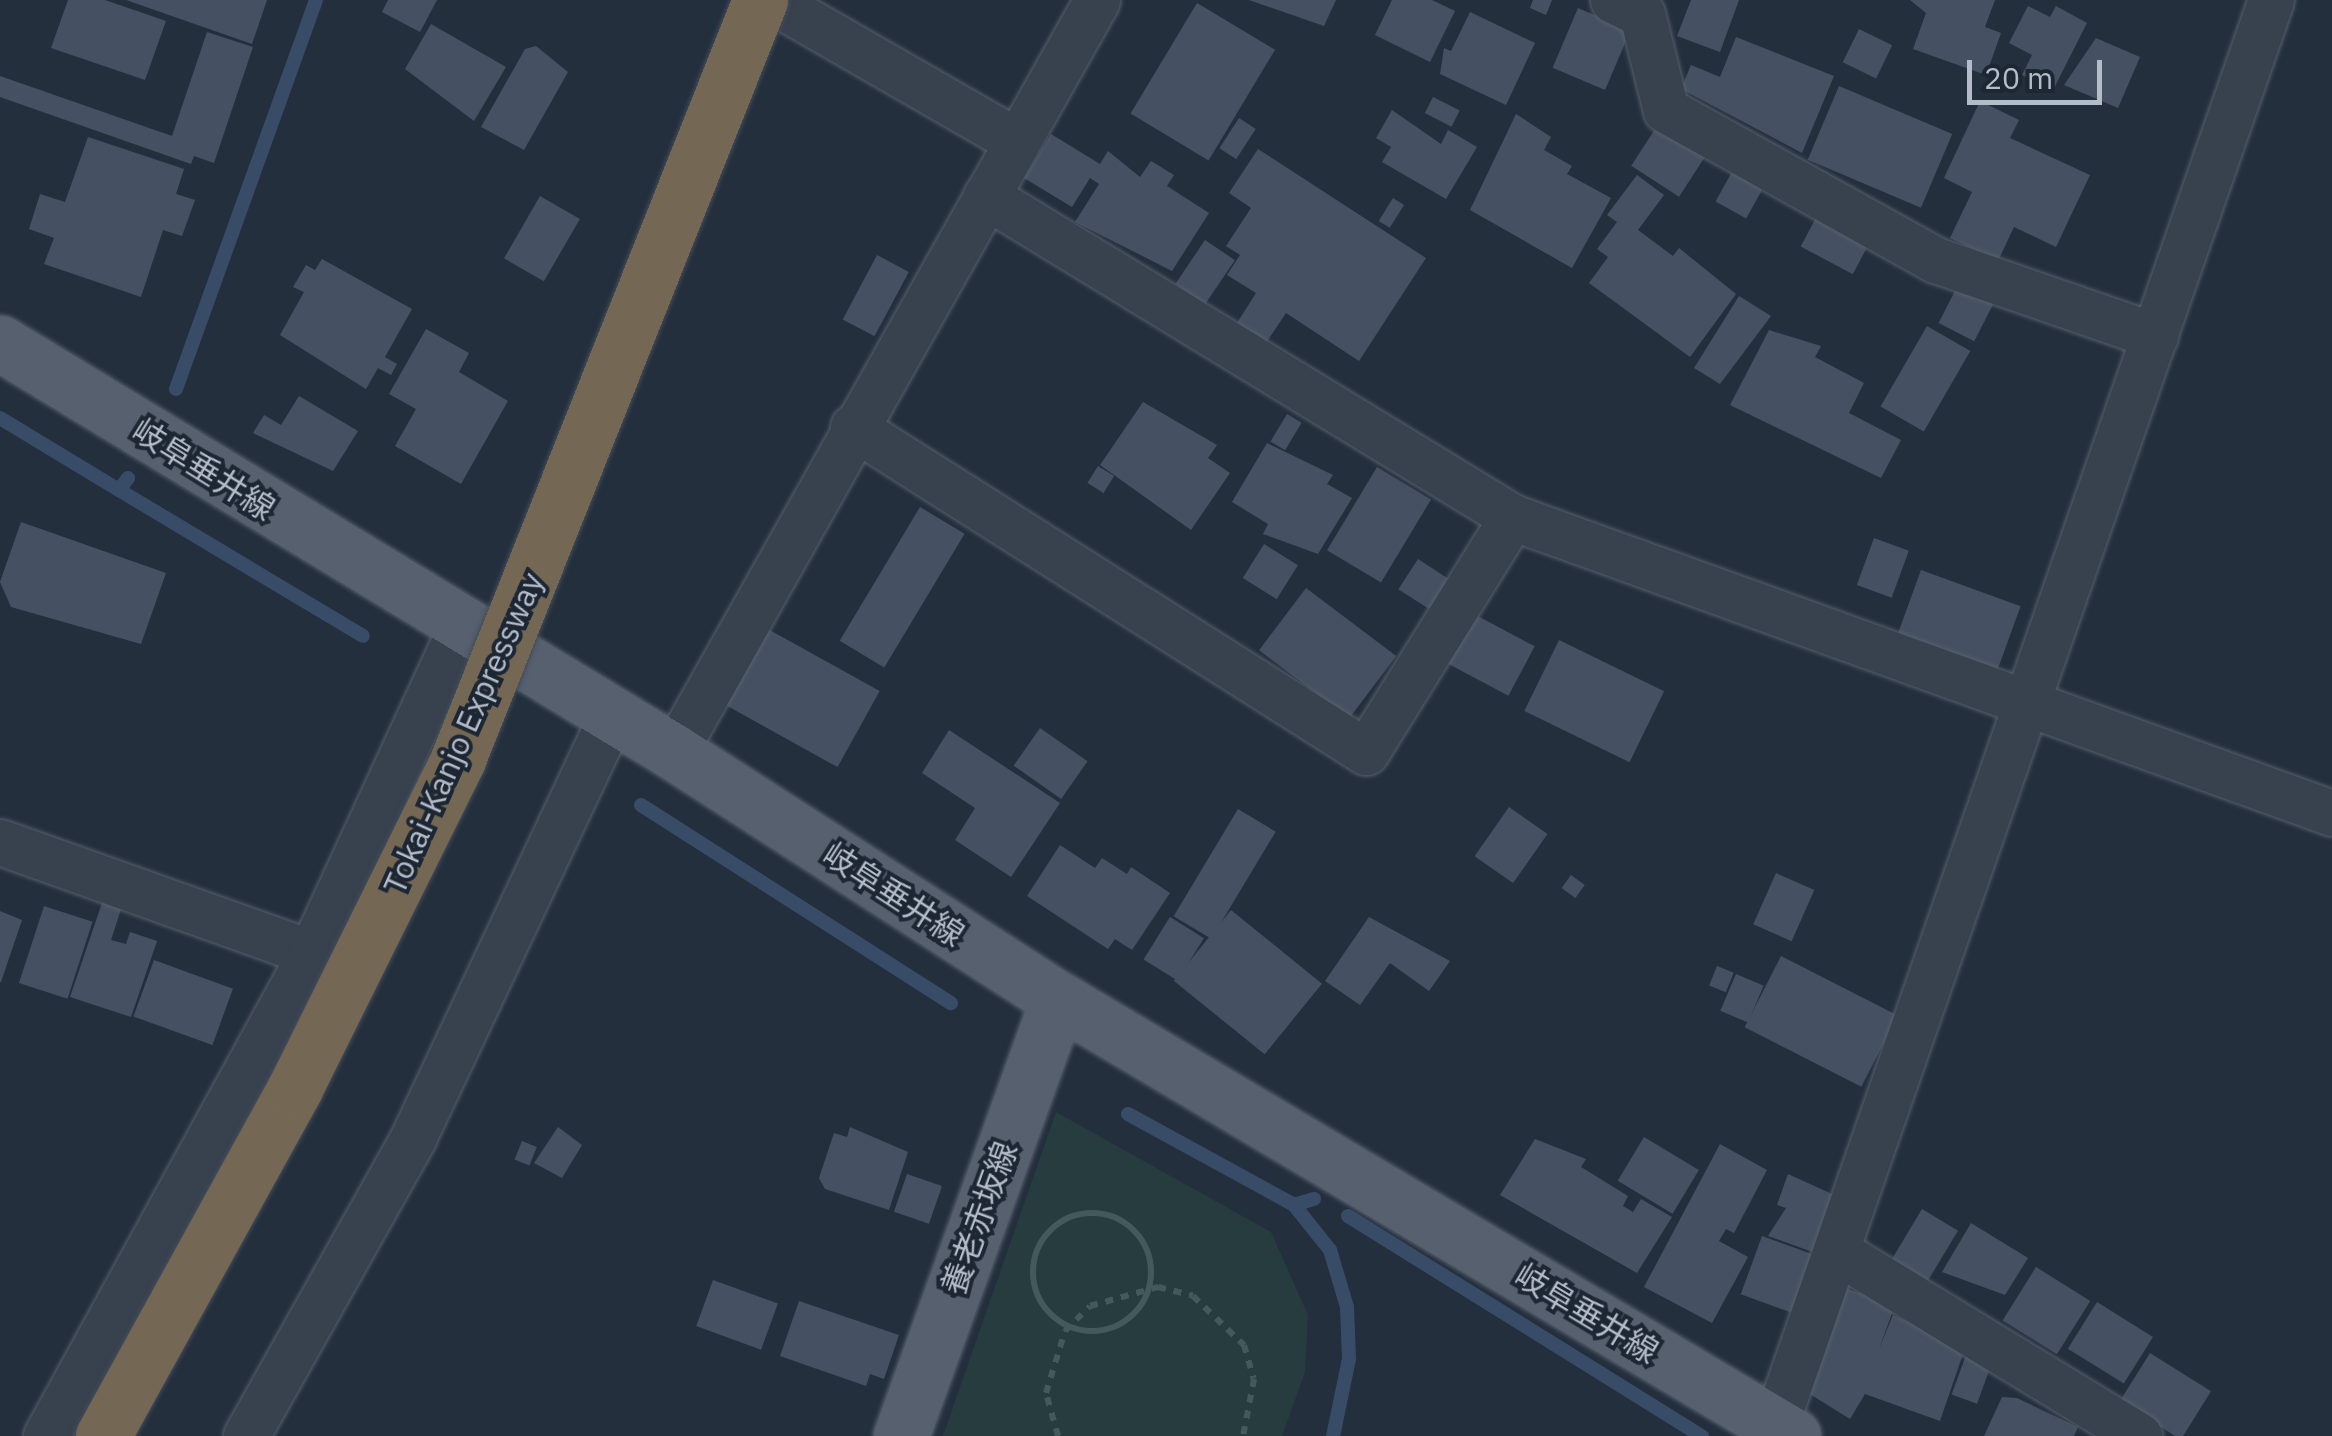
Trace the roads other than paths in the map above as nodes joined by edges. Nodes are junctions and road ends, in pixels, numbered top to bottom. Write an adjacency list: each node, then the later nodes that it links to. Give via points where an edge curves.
1 (760, 0): 23 (highway, Tokai-Kanjo Expressway, bridge, via 458,759 295,1088)
2 (771, 0): 6 (street)
3 (1097, 0): 6 (street)
4 (1613, 0): 8 (street, via 1642,14 1666,110 1936,260)
5 (2271, 0): 8 (street)
6 (1016, 141): 7 (street)
7 (986, 196): 10 (street); 11 (street)
8 (2155, 336): 13 (street)
9 (0, 343): 12 (main road, 岐阜垂井線)
10 (853, 427): 11 (street, via 1366,752); 15 (street)
11 (1512, 517): 13 (street)
12 (460, 627): 14 (main road, 岐阜垂井線); 18 (street)
13 (2026, 708): 16 (street); 20 (street)
14 (612, 715): 15 (main road, 岐阜垂井線); 24 (street, via 413,1138)
15 (674, 752): 19 (main road, 岐阜垂井線)
16 (2332, 812)
17 (0, 842): 18 (street)
18 (311, 953): 22 (street)
19 (1058, 999): 21 (main road, 岐阜垂井線); 25 (main road, 養老赤坂線)
20 (1838, 1252): 21 (street); 26 (street)
21 (1784, 1430)
22 (46, 1436)
23 (103, 1436)
24 (246, 1436)
25 (901, 1436)
26 (2139, 1436)

